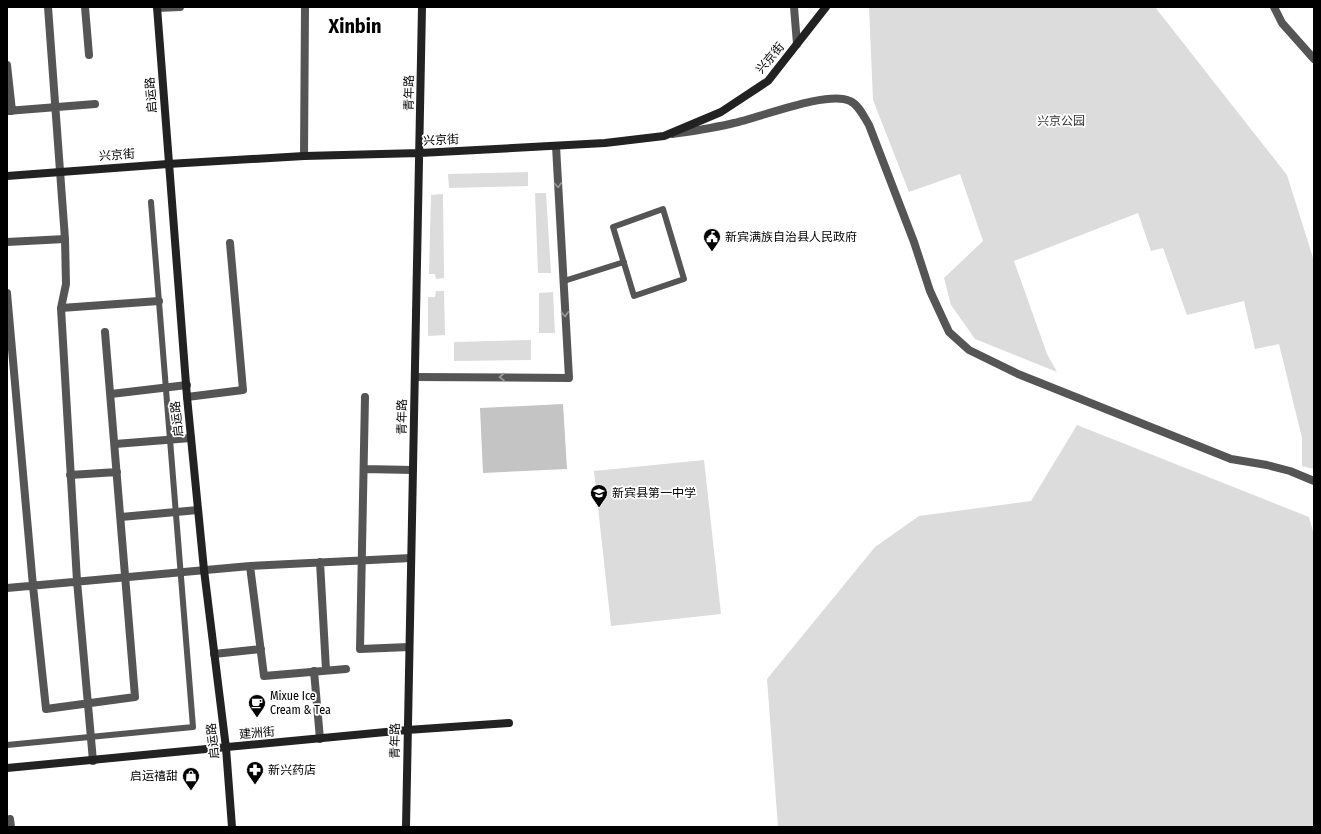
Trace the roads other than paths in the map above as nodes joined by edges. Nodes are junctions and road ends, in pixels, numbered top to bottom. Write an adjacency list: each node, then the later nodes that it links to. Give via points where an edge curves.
1 (48, 7): 15 (street)
2 (84, 7): 11 (street)
3 (157, 7): 4 (street); 21 (street, 启运路)
4 (180, 7)
5 (305, 7): 20 (street)
6 (422, 7): 19 (street, 青年路)
7 (794, 7): 10 (street)
8 (826, 7): 10 (street, 兴京街)
9 (1274, 7): 12 (street, via 1282,23)
10 (797, 44): 17 (street, 兴京街, via 768,81 722,112)
11 (89, 55)
12 (1314, 59)
13 (7, 65): 16 (street)
14 (95, 104): 15 (street)
15 (55, 107): 16 (street); 22 (street)
16 (10, 111)
17 (664, 136): 18 (street, 兴京街); 47 (street, via 734,123 812,101 838,98 850,101 858,107 869,125 930,291 949,332 968,350 1018,374 1231,459 1290,471)
18 (556, 146): 19 (street, 兴京街); 29 (street, one-way to 29)
19 (420, 153): 20 (street, 兴京街); 34 (street, 青年路)
20 (304, 156): 21 (street, 兴京街)
21 (168, 164): 22 (street, 兴京街); 35 (street, 启运路)
22 (61, 172): 23 (street, 兴京街); 25 (street)
23 (7, 176)
24 (151, 202): 31 (lane)
25 (65, 239): 26 (street); 32 (street, via 66,284)
26 (7, 242)
27 (230, 243): 38 (street, via 243,390)
28 (624, 262): 28 (lane, via 613,227 663,209 684,279 634,296); 29 (lane)
29 (564, 281): 34 (street, one-way to 34, via 569,378)
30 (7, 293): 59 (street)
31 (159, 301): 32 (street); 36 (lane)
32 (61, 308): 46 (street)
33 (105, 332): 37 (street)
34 (415, 377): 44 (street, 青年路)
35 (186, 385): 36 (street); 38 (street, 启运路)
36 (166, 387): 37 (street); 41 (lane)
37 (110, 394): 42 (street)
38 (187, 397): 40 (street, 启运路)
39 (365, 398): 43 (street)
40 (191, 438): 41 (street); 48 (street, 启运路)
41 (170, 440): 42 (street); 49 (lane)
42 (115, 444): 45 (street)
43 (364, 469): 44 (street); 52 (street)
44 (413, 470): 51 (street, 青年路)
45 (117, 472): 46 (street); 50 (street)
46 (70, 475): 58 (street)
47 (1314, 481)
48 (198, 510): 49 (street); 55 (street, 启运路)
49 (176, 512): 50 (street); 56 (lane)
50 (121, 517): 57 (street)
51 (411, 558): 52 (street); 61 (street, 青年路)
52 (362, 560): 53 (street); 61 (street, via 360,649)
53 (320, 562): 54 (street); 65 (street)
54 (250, 566): 55 (street); 62 (street)
55 (204, 570): 56 (street); 63 (street, 启运路)
56 (181, 572): 57 (street); 70 (lane, via 193,727)
57 (126, 576): 58 (street); 67 (street, via 134,697)
58 (77, 581): 59 (street); 67 (street)
59 (33, 586): 60 (street); 67 (street, via 46,709)
60 (7, 588)
61 (409, 647): 69 (street, 青年路)
62 (260, 649): 63 (street); 66 (street, via 264,676)
63 (214, 654): 73 (street, 启运路)
64 (346, 669): 65 (street)
65 (326, 670): 66 (street)
66 (314, 671): 71 (street)
67 (88, 703): 70 (street)
68 (509, 723): 69 (street, 建洲街)
69 (407, 730): 71 (street, 建洲街); 77 (street, 青年路)
70 (90, 737): 72 (lane); 74 (street)
71 (320, 739): 73 (street, 建洲街)
72 (7, 745)
73 (226, 748): 74 (street, 建洲街); 76 (street, 启运路)
74 (92, 761): 75 (street, 建洲街)
75 (8, 768)
76 (232, 827)
77 (406, 827)

